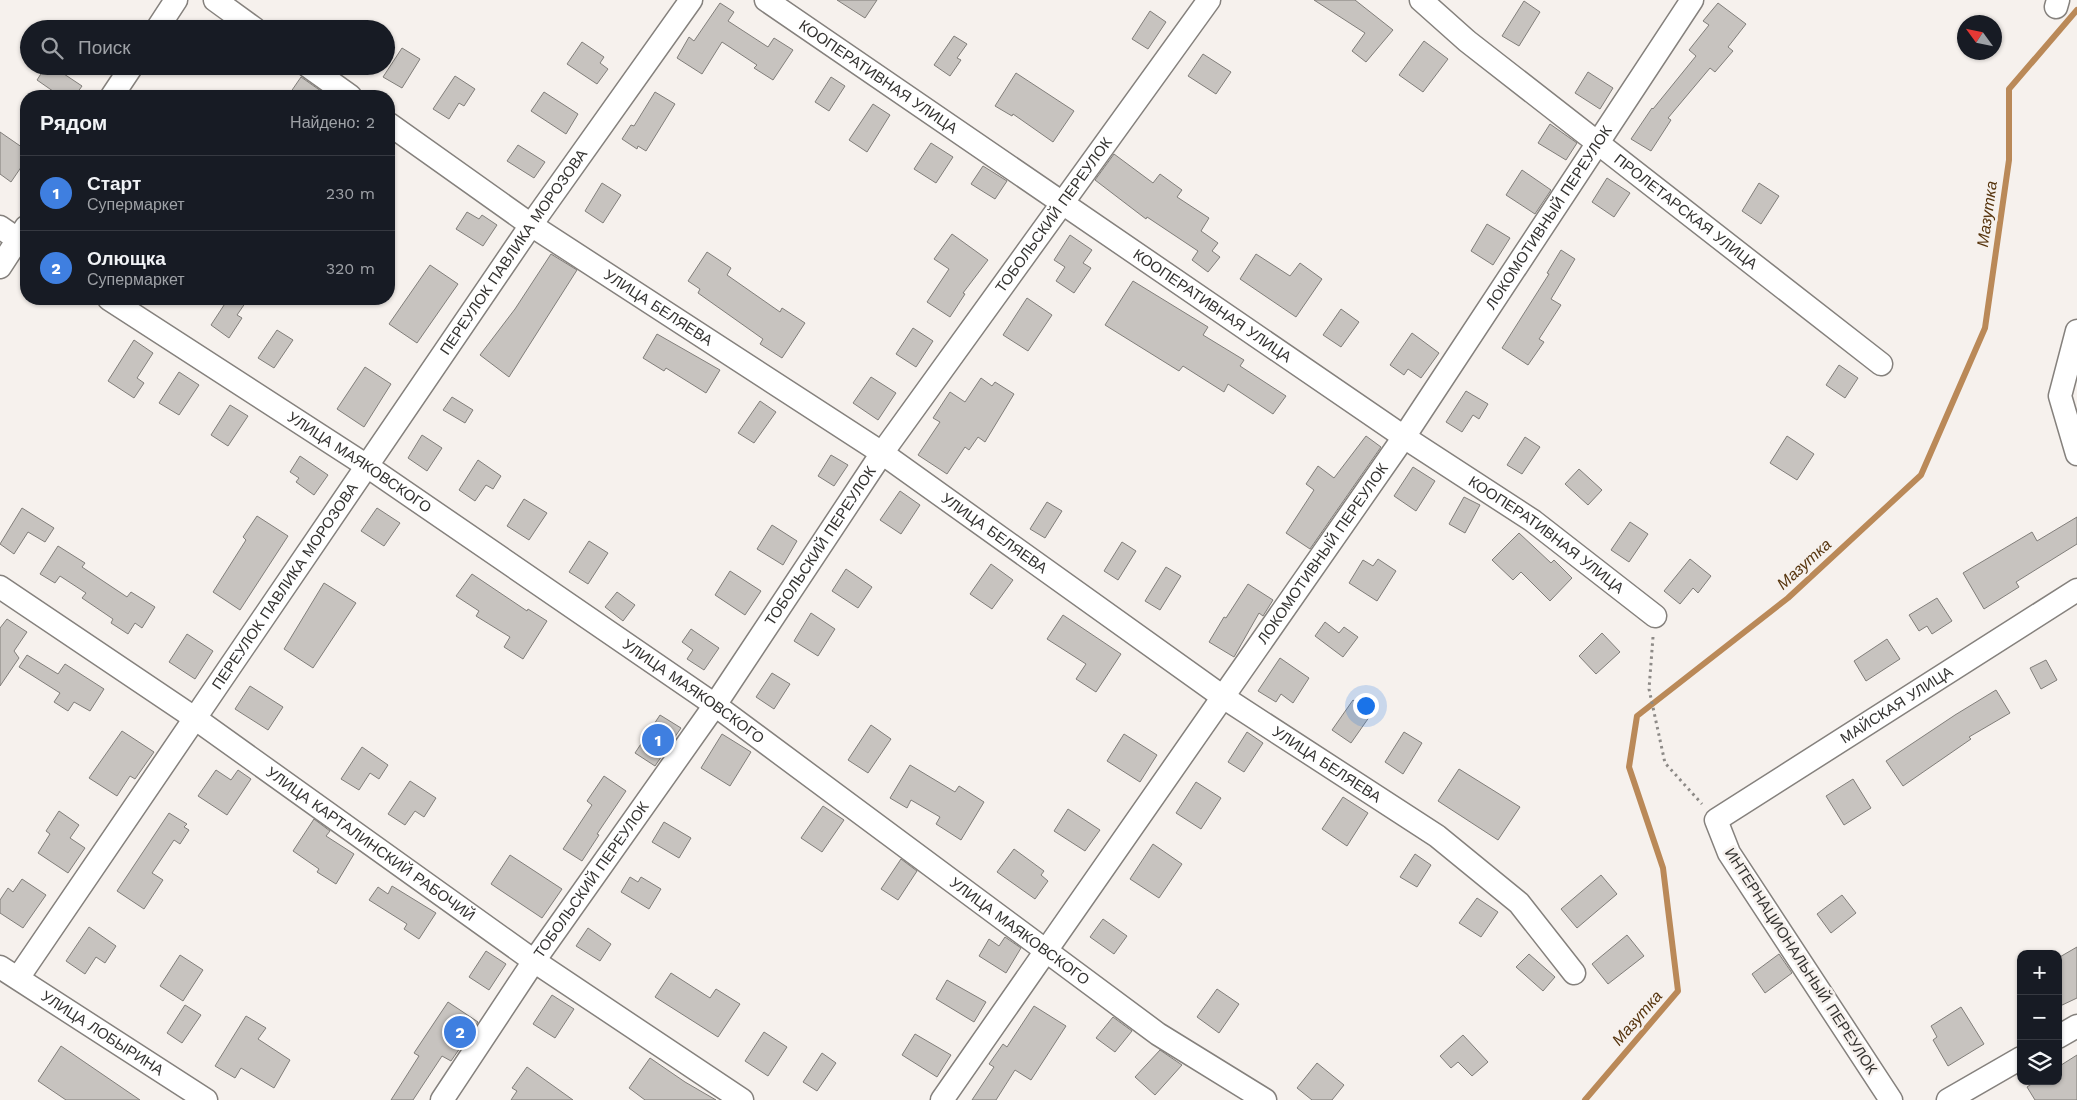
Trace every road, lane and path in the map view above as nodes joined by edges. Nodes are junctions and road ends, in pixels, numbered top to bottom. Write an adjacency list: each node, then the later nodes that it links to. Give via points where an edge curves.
1 (176, 0): 8 (street)
2 (215, 0): 9 (street)
3 (690, 0): 17 (street, ПЕРЕУЛОК ПАВЛИКА МОРОЗОВА)
4 (766, 0): 16 (street, КООПЕРАТИВНАЯ УЛИЦА)
5 (1210, 0): 16 (street, ТОБОЛЬСКИЙ ПЕРЕУЛОК)
6 (1421, 0): 15 (street, ПРОЛЕТАРСКАЯ УЛИЦА, via 1467,41)
7 (1692, 0): 15 (street, ЛОКОМОТИВНЫЙ ПЕРЕУЛОК)
8 (163, 20)
9 (243, 20)
10 (126, 75): 12 (street)
11 (321, 75): 13 (street)
12 (116, 90)
13 (342, 90)
14 (395, 128): 17 (street, УЛИЦА БЕЛЯЕВА)
15 (1598, 144): 22 (street, ПРОЛЕТАРСКАЯ УЛИЦА); 23 (street, ЛОКОМОТИВНЫЙ ПЕРЕУЛОК)
16 (1064, 202): 23 (street, КООПЕРАТИВНАЯ УЛИЦА); 24 (street, ТОБОЛЬСКИЙ ПЕРЕУЛОК)
17 (531, 225): 24 (street, УЛИЦА БЕЛЯЕВА); 26 (street, ПЕРЕУЛОК ПАВЛИКА МОРОЗОВА)
18 (18, 235): 19 (street)
19 (0, 267)
20 (118, 305): 26 (street, УЛИЦА МАЯКОВСКОГО)
21 (2077, 331): 25 (street, via 2060,396)
22 (1881, 364)
23 (1404, 437): 29 (street, КООПЕРАТИВНАЯ УЛИЦА, via 1533,521); 30 (street, ЛОКОМОТИВНЫЙ ПЕРЕУЛОК)
24 (882, 453): 30 (street, УЛИЦА БЕЛЯЕВА); 31 (street, ТОБОЛЬСКИЙ ПЕРЕУЛОК)
25 (2077, 454)
26 (367, 466): 31 (street, УЛИЦА МАЯКОВСКОГО); 32 (street, ПЕРЕУЛОК ПАВЛИКА МОРОЗОВА)
27 (0, 587): 32 (street, УЛИЦА КАРТАЛИНСКИЙ РАБОЧИЙ)
28 (2077, 590): 33 (street, МАЙСКАЯ УЛИЦА)
29 (1655, 616): 33 (path, via 1650,689 1665,763)
30 (1223, 697): 34 (street, ЛОКОМОТИВНЫЙ ПЕРЕУЛОК); 37 (street, УЛИЦА БЕЛЯЕВА, via 1437,836 1519,903)
31 (715, 706): 34 (street, УЛИЦА МАЯКОВСКОГО); 35 (street, ТОБОЛЬСКИЙ ПЕРЕУЛОК)
32 (196, 719): 35 (street, УЛИЦА КАРТАЛИНСКИЙ РАБОЧИЙ); 36 (street, ПЕРЕУЛОК ПАВЛИКА МОРОЗОВА)
33 (1716, 820): 46 (street, ИНТЕРНАЦИОНАЛЬНЫЙ ПЕРЕУЛОК, via 1729,852)
34 (1045, 951): 44 (street, ЛОКОМОТИВНЫЙ ПЕРЕУЛОК); 45 (street, УЛИЦА МАЯКОВСКОГО, via 1158,1034)
35 (534, 961): 42 (street, ТОБОЛЬСКИЙ ПЕРЕУЛОК); 43 (street, УЛИЦА КАРТАЛИНСКИЙ РАБОЧИЙ)
36 (9, 972): 41 (street, УЛИЦА ЛОБЫРИНА)
37 (1574, 973)
38 (2077, 1026): 39 (street)
39 (2062, 1035)
40 (2017, 1060): 47 (street)
41 (206, 1100)
42 (442, 1100)
43 (742, 1100)
44 (942, 1100)
45 (1265, 1100)
46 (1891, 1100)
47 (1948, 1100)

